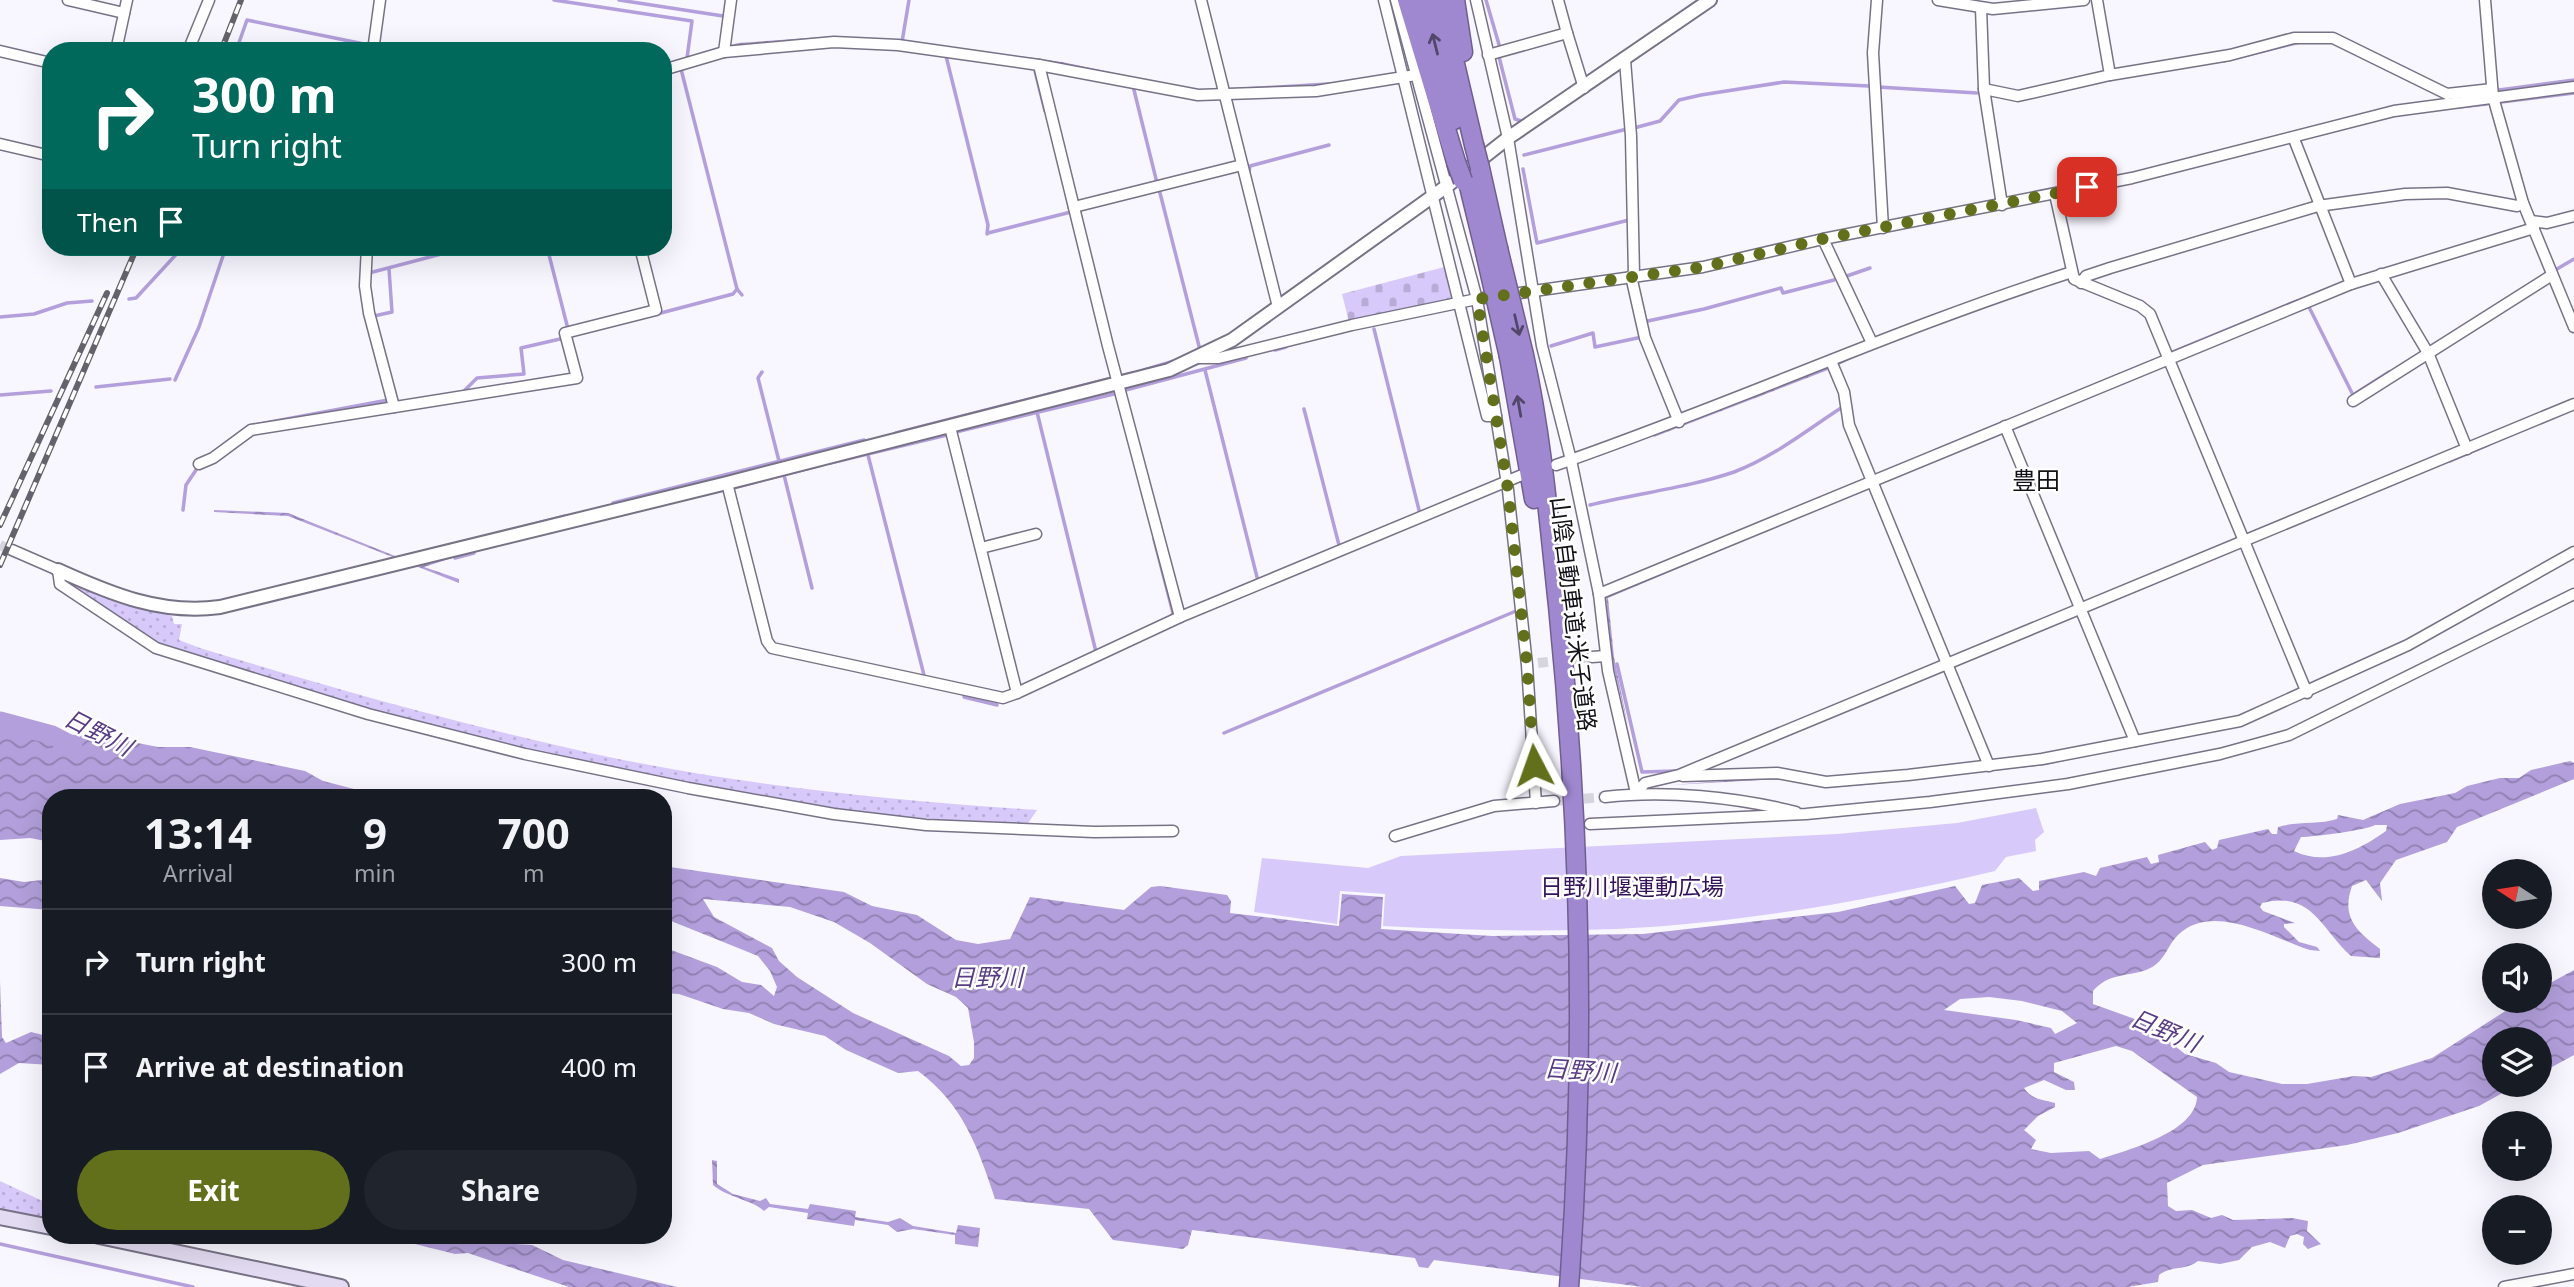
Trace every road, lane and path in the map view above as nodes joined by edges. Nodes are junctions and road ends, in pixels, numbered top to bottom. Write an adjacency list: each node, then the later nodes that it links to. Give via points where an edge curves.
1 (68, 0): 22 (street)
2 (127, 0): 22 (street)
3 (209, 0): 25 (street)
4 (380, 0): 26 (street)
5 (731, 0): 27 (street)
6 (1201, 0): 39 (street)
7 (1384, 0): 35 (street)
8 (1396, 0): 35 (street)
9 (1407, 0): 45 (highway)
10 (1424, 0): 45 (highway, 山陰自動車道;米子道路, one-way to 10)
11 (1440, 0): 45 (highway, 山陰自動車道;米子道路)
12 (1455, 0): 45 (highway, via 1475,117)
13 (1476, 0): 29 (street)
14 (1558, 0): 23 (street)
15 (1710, 0): 30 (street)
16 (1877, 0): 55 (street, via 1873,53)
17 (1938, 0): 21 (street)
18 (2084, 0): 21 (street)
19 (2097, 0): 34 (street)
20 (2485, 0): 40 (street)
21 (1981, 8): 38 (street)
22 (124, 13): 24 (street)
23 (1567, 33): 29 (street); 37 (street)
24 (119, 42)
25 (192, 42)
26 (374, 42)
27 (724, 48): 32 (street, via 834,42); 33 (street)
28 (0, 51): 31 (street)
29 (1488, 55): 41 (street)
30 (1625, 60): 37 (street); 62 (street, via 1631,135)
31 (42, 61)
32 (1039, 65): 39 (street, via 1191,94); 52 (street)
33 (672, 68)
34 (2110, 75): 38 (street, via 2018,96); 40 (street, via 2315,35 2333,38 2447,94)
35 (1408, 77): 39 (street, via 1316,91); 47 (street); 47 (street)
36 (2574, 87): 40 (street)
37 (1584, 88): 41 (street)
38 (1984, 89): 50 (street)
39 (1223, 91): 46 (street)
40 (2493, 93): 42 (street, via 2394,111); 49 (street)
41 (1508, 138): 47 (street); 65 (street)
42 (2294, 139): 48 (street); 51 (street)
43 (0, 145): 44 (street)
44 (42, 154)
45 (1465, 155): 47 (highway, 山陰自動車道;米子道路, bridge); 47 (highway, bridge)
46 (1242, 164): 52 (street); 68 (street)
47 (1451, 185): 57 (highway, 山陰自動車道;米子道路); 57 (highway, 山陰自動車道;米子道路); 66 (street); 67 (street); 68 (street)
48 (2055, 194): 50 (street); 63 (street)
49 (2523, 203): 51 (street, via 2517,206 2447,193); 54 (street)
50 (2002, 205): 55 (street)
51 (2318, 206): 63 (street); 64 (street)
52 (1074, 207): 75 (street)
53 (2574, 216): 54 (street)
54 (2532, 225): 60 (street); 61 (street)
55 (1883, 228): 56 (street)
56 (1823, 239): 62 (street, via 1703,267); 70 (street)
57 (1492, 250): 117 (highway, 山陰自動車道;米子道路, bridge, via 1540,449)
58 (367, 256): 78 (street, via 365,286)
59 (642, 256): 78 (street, via 656,310 565,333 577,378)
60 (2381, 274): 64 (street); 71 (street)
61 (2552, 275): 69 (street); 71 (street)
62 (1632, 276): 65 (street); 80 (street, via 1645,338)
63 (2076, 278): 70 (street, via 1967,306); 73 (street, via 2148,311)
64 (2351, 284): 73 (street)
65 (1532, 289): 66 (street); 84 (street)
66 (1477, 299): 67 (street); 79 (street)
67 (1459, 303): 72 (street, via 1219,358); 79 (street, via 1487,416)
68 (1278, 307): 72 (street)
69 (2574, 327)
70 (1872, 343): 74 (street)
71 (2428, 353): 76 (street); 83 (street)
72 (1198, 358): 75 (street)
73 (2167, 358): 81 (street); 92 (street)
74 (1833, 364): 80 (street); 88 (street)
75 (1119, 384): 82 (street); 100 (street)
76 (2353, 401)
77 (2574, 404): 83 (street)
78 (394, 407): 85 (street, via 251,430)
79 (1496, 416): 90 (street)
80 (1679, 422): 84 (street)
81 (2005, 426): 88 (street); 99 (street)
82 (950, 427): 89 (street); 93 (street)
83 (2467, 449): 92 (street)
84 (1571, 460): 86 (street); 97 (street)
85 (199, 464)
86 (1556, 465)
87 (1522, 475): 90 (street)
88 (1871, 482): 97 (street); 103 (street)
89 (727, 484): 96 (street, via 241,604 197,610 133,601); 104 (street, via 772,648 993,698)
90 (1508, 485): 100 (street); 112 (street, via 1533,664)
91 (1036, 534): 93 (street)
92 (2244, 541): 99 (street); 105 (street)
93 (981, 548): 104 (street)
94 (12, 550): 96 (street)
95 (2574, 552): 105 (street, via 2408,645)
96 (58, 570): 115 (street, via 60,584 156,648 368,714 525,754 834,814 1022,830)
97 (1599, 594): 101 (street)
98 (2574, 594): 113 (street, via 2289,735 2260,744 2068,784)
99 (2080, 608): 103 (street); 106 (street)
100 (1180, 617): 104 (street)
101 (1606, 656): 102 (street); 109 (street)
102 (1592, 657)
103 (1947, 664): 107 (street); 108 (street)
104 (1017, 693)
105 (2307, 694): 106 (street, via 2239,721)
106 (2135, 741): 107 (street)
107 (1989, 766): 108 (street, via 1829,782 1777,774)
108 (1679, 775): 109 (street, via 1645,783)
109 (1636, 793): 110 (street); 113 (street, via 1722,800)
110 (1605, 797)
111 (1554, 801): 112 (street)
112 (1536, 803): 116 (street, via 1494,806)
113 (1806, 814): 114 (street)
114 (1590, 824)
115 (1173, 831)
116 (1395, 836)
117 (1574, 838): 123 (highway, 山陰自動車道;米子道路, via 1575,1082); 124 (highway, 山陰自動車道;米子道路, via 1580,1082)
118 (0, 1217): 119 (main road)
119 (42, 1225)
120 (137, 1244): 122 (main road)
121 (2574, 1274): 125 (street)
122 (341, 1287)
123 (1563, 1287)
124 (1569, 1287)
125 (2504, 1287)

